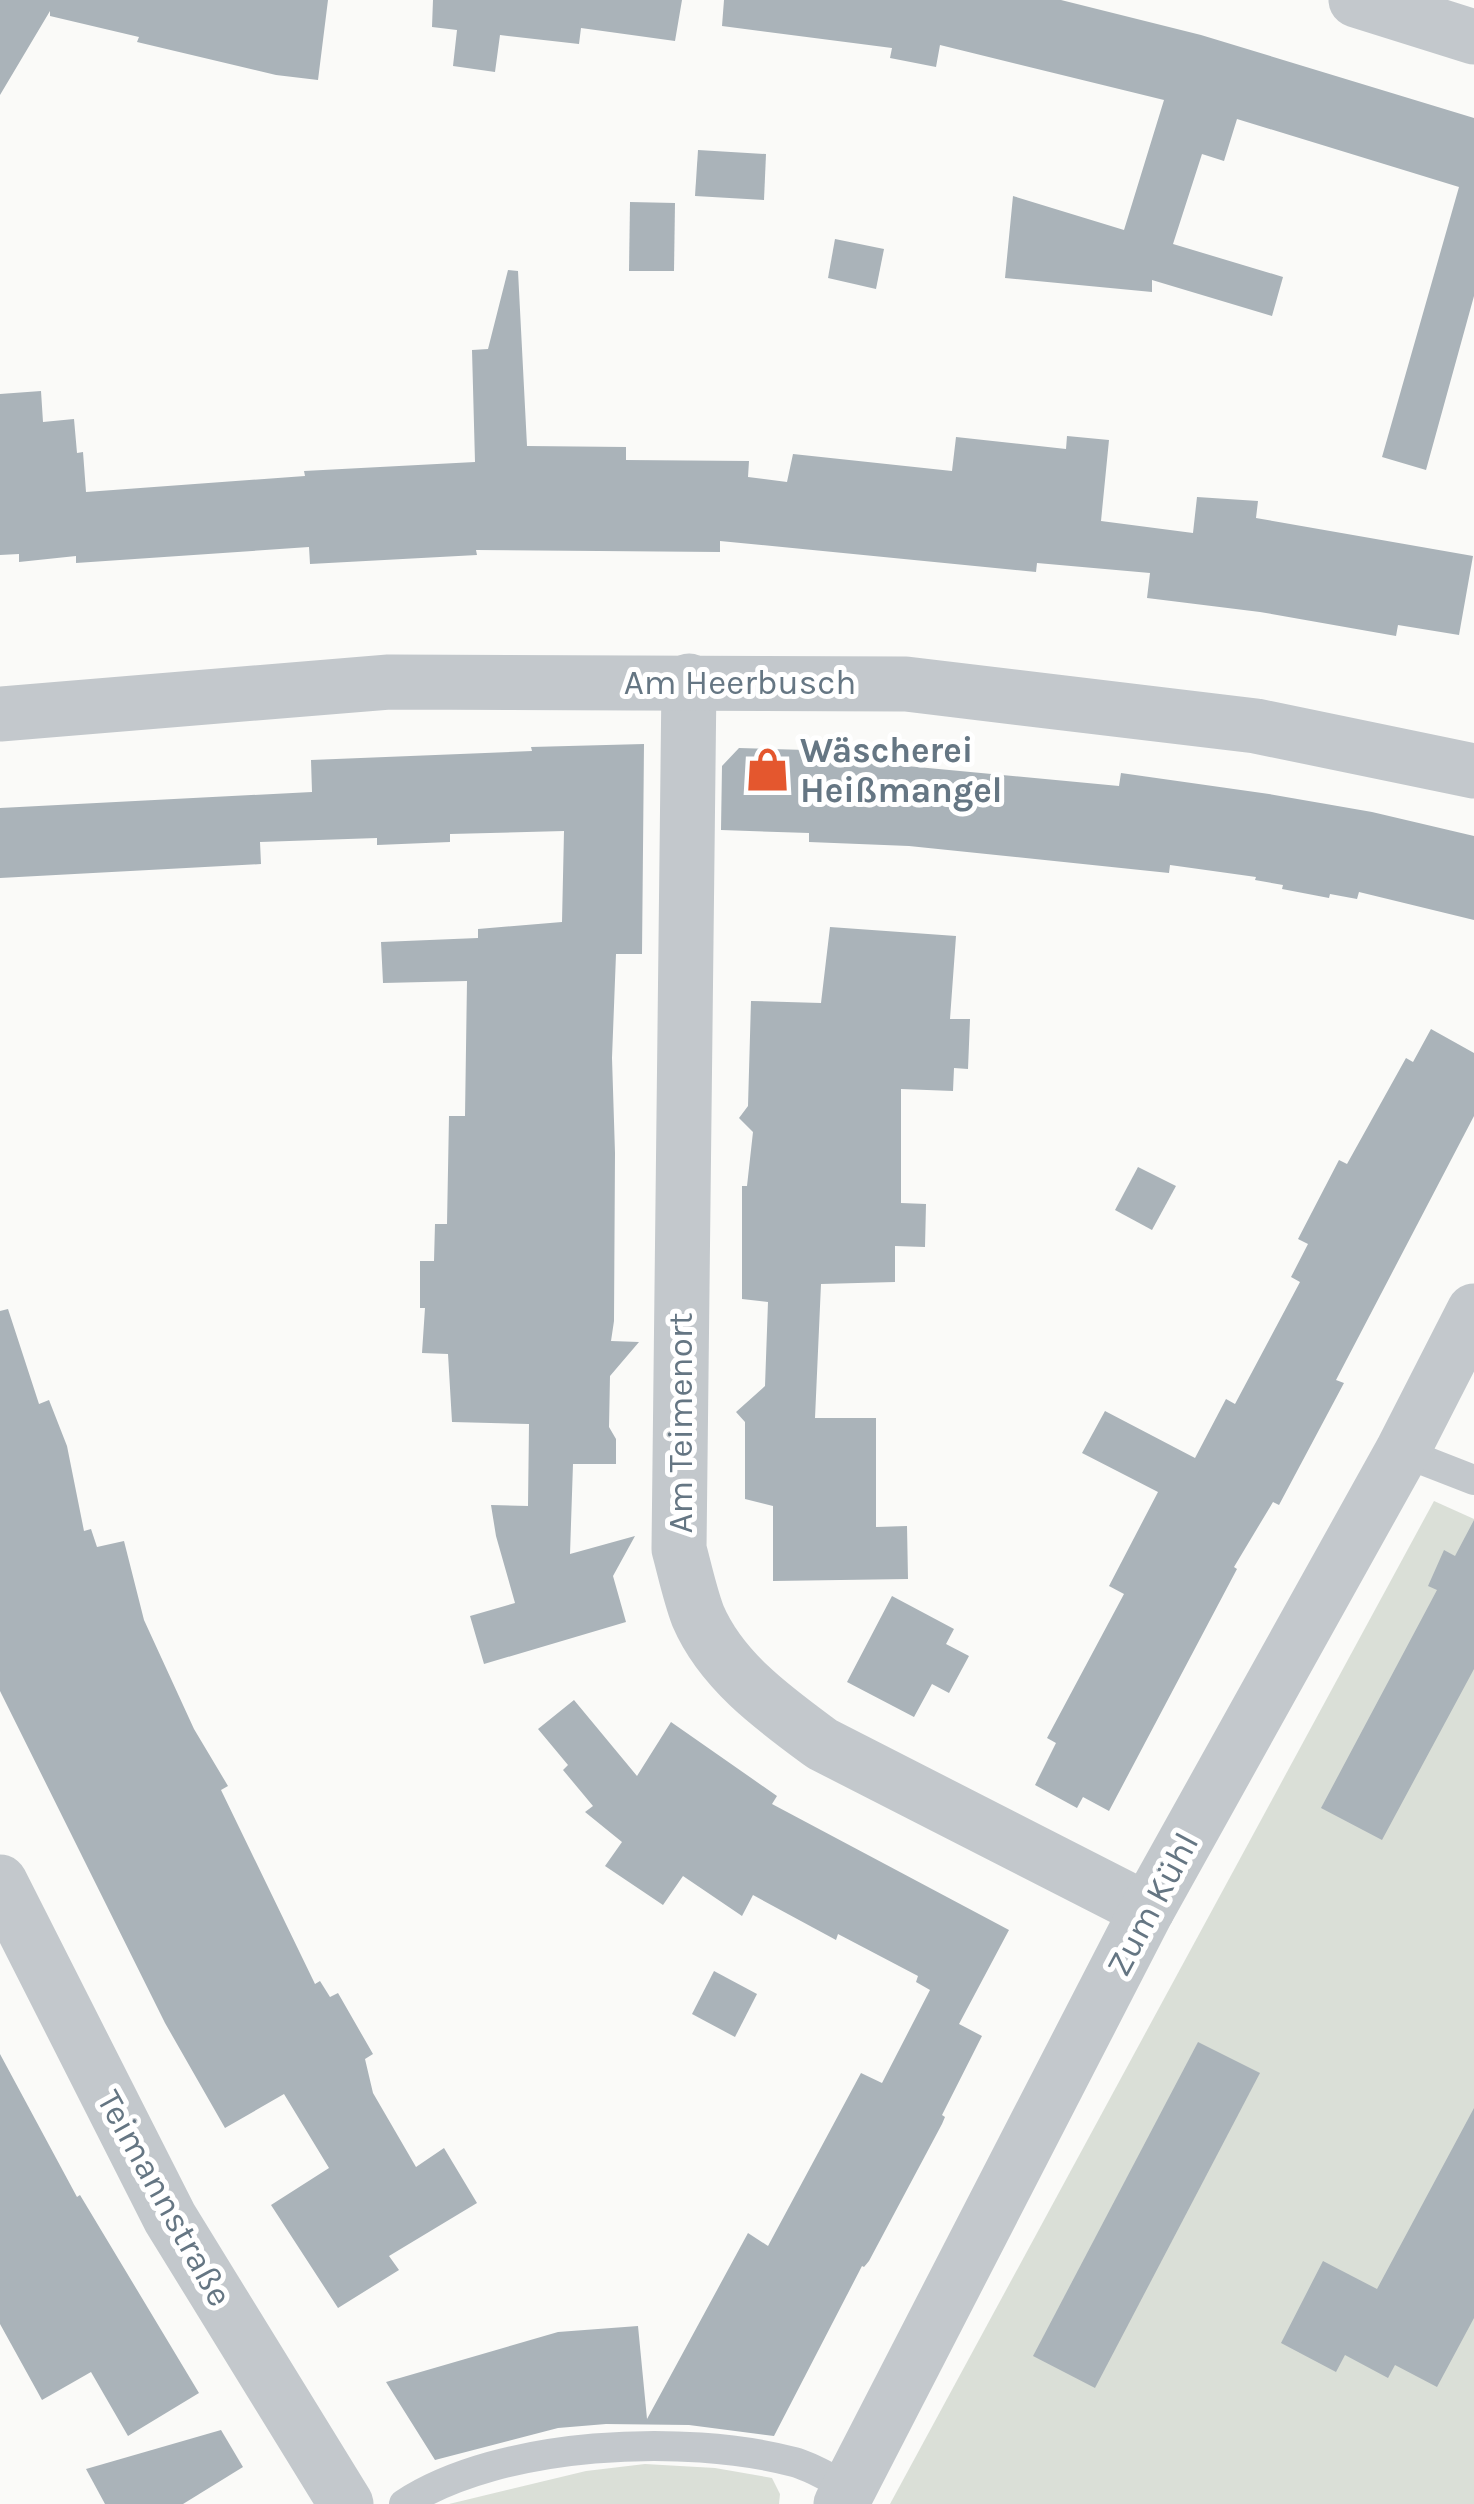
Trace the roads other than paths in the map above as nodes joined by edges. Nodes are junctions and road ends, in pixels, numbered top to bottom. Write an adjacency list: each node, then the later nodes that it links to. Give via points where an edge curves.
1 (1356, 0): 2 (street)
2 (1474, 37)
3 (688, 681): 4 (street, Am Heerbusch, via 389,682); 5 (street, Am Heerbusch, via 906,684 1256,726); 10 (street, Am Teimenort, via 678,1549 699,1618 732,1670 822,1744)
4 (0, 714)
5 (1474, 771)
6 (1474, 1311): 7 (street, Zum Kühl)
7 (1402, 1452): 8 (lane); 10 (street, Zum Kühl)
8 (1474, 1480)
9 (0, 1882): 12 (street, Teimannstraße, via 170,2218)
10 (1147, 1910): 11 (street, Zum Kühl)
11 (846, 2496): 13 (lane, via 797,2463 660,2444 482,2469)
12 (346, 2504)
13 (404, 2504)

